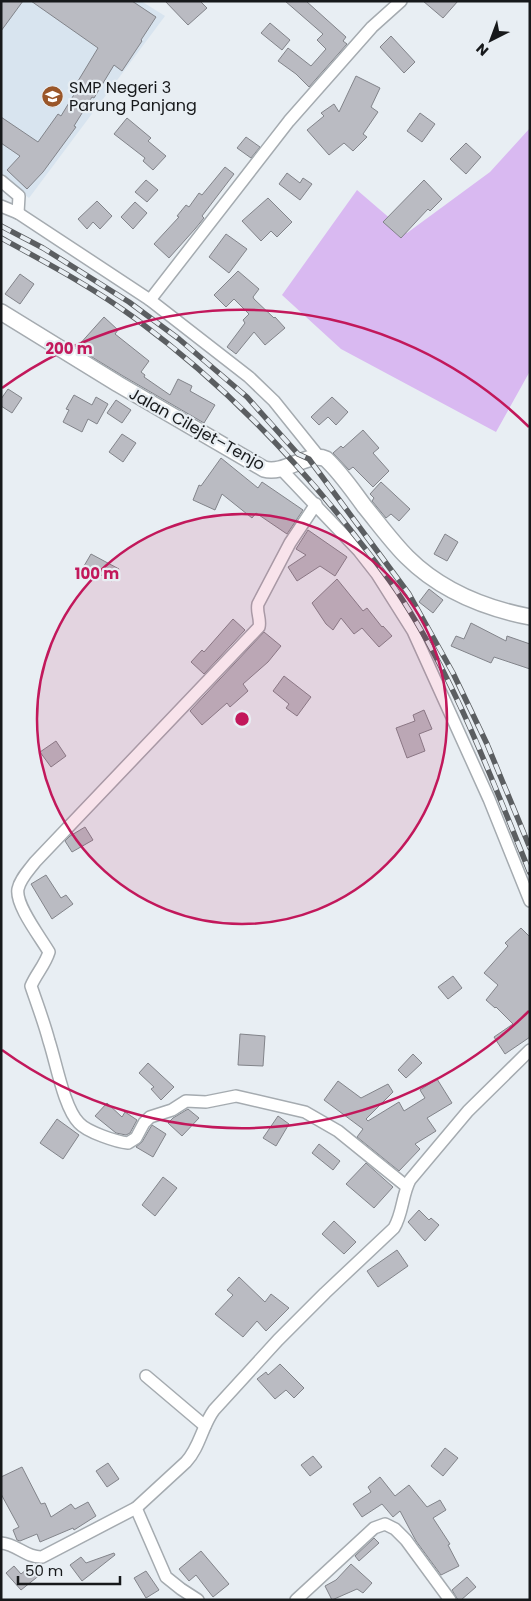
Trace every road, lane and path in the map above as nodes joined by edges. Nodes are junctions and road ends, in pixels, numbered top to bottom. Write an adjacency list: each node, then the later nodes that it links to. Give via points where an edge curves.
1 (401, 1): 5 (street, via 372,27 289,121)
2 (1, 181): 4 (street, via 19,196)
3 (1, 206): 4 (street)
4 (18, 214): 5 (street)
5 (150, 300): 7 (street, via 249,377 284,413)
6 (1, 312): 8 (main road, Jalan Cilejet–Tenjo, via 259,467 269,471)
7 (319, 457): 8 (main road, Jalan Cilejet–Tenjo); 10 (main road, via 329,462 400,550 425,574 481,604)
8 (282, 469): 9 (street)
9 (316, 504): 11 (street, via 377,574 413,631 489,799); 13 (street, via 290,543 258,604 259,627 35,862 17,890 32,928 49,952 31,986 68,1106 78,1123 89,1131 128,1143 136,1138 150,1117 172,1110 186,1101 206,1102 236,1096 289,1107 312,1116 338,1131)
10 (530, 618)
11 (530, 901)
12 (530, 1050): 13 (street, via 468,1111)
13 (406, 1186): 15 (street, via 400,1217 394,1228 278,1340 214,1410)
14 (146, 1376): 15 (street)
15 (205, 1426): 16 (street, via 193,1455)
16 (136, 1508): 17 (street, via 42,1557 27,1555); 18 (street, via 166,1577)
17 (1, 1543)
18 (198, 1600)
19 (296, 1600): 20 (street, via 374,1528 385,1524 406,1540)
20 (450, 1600)

